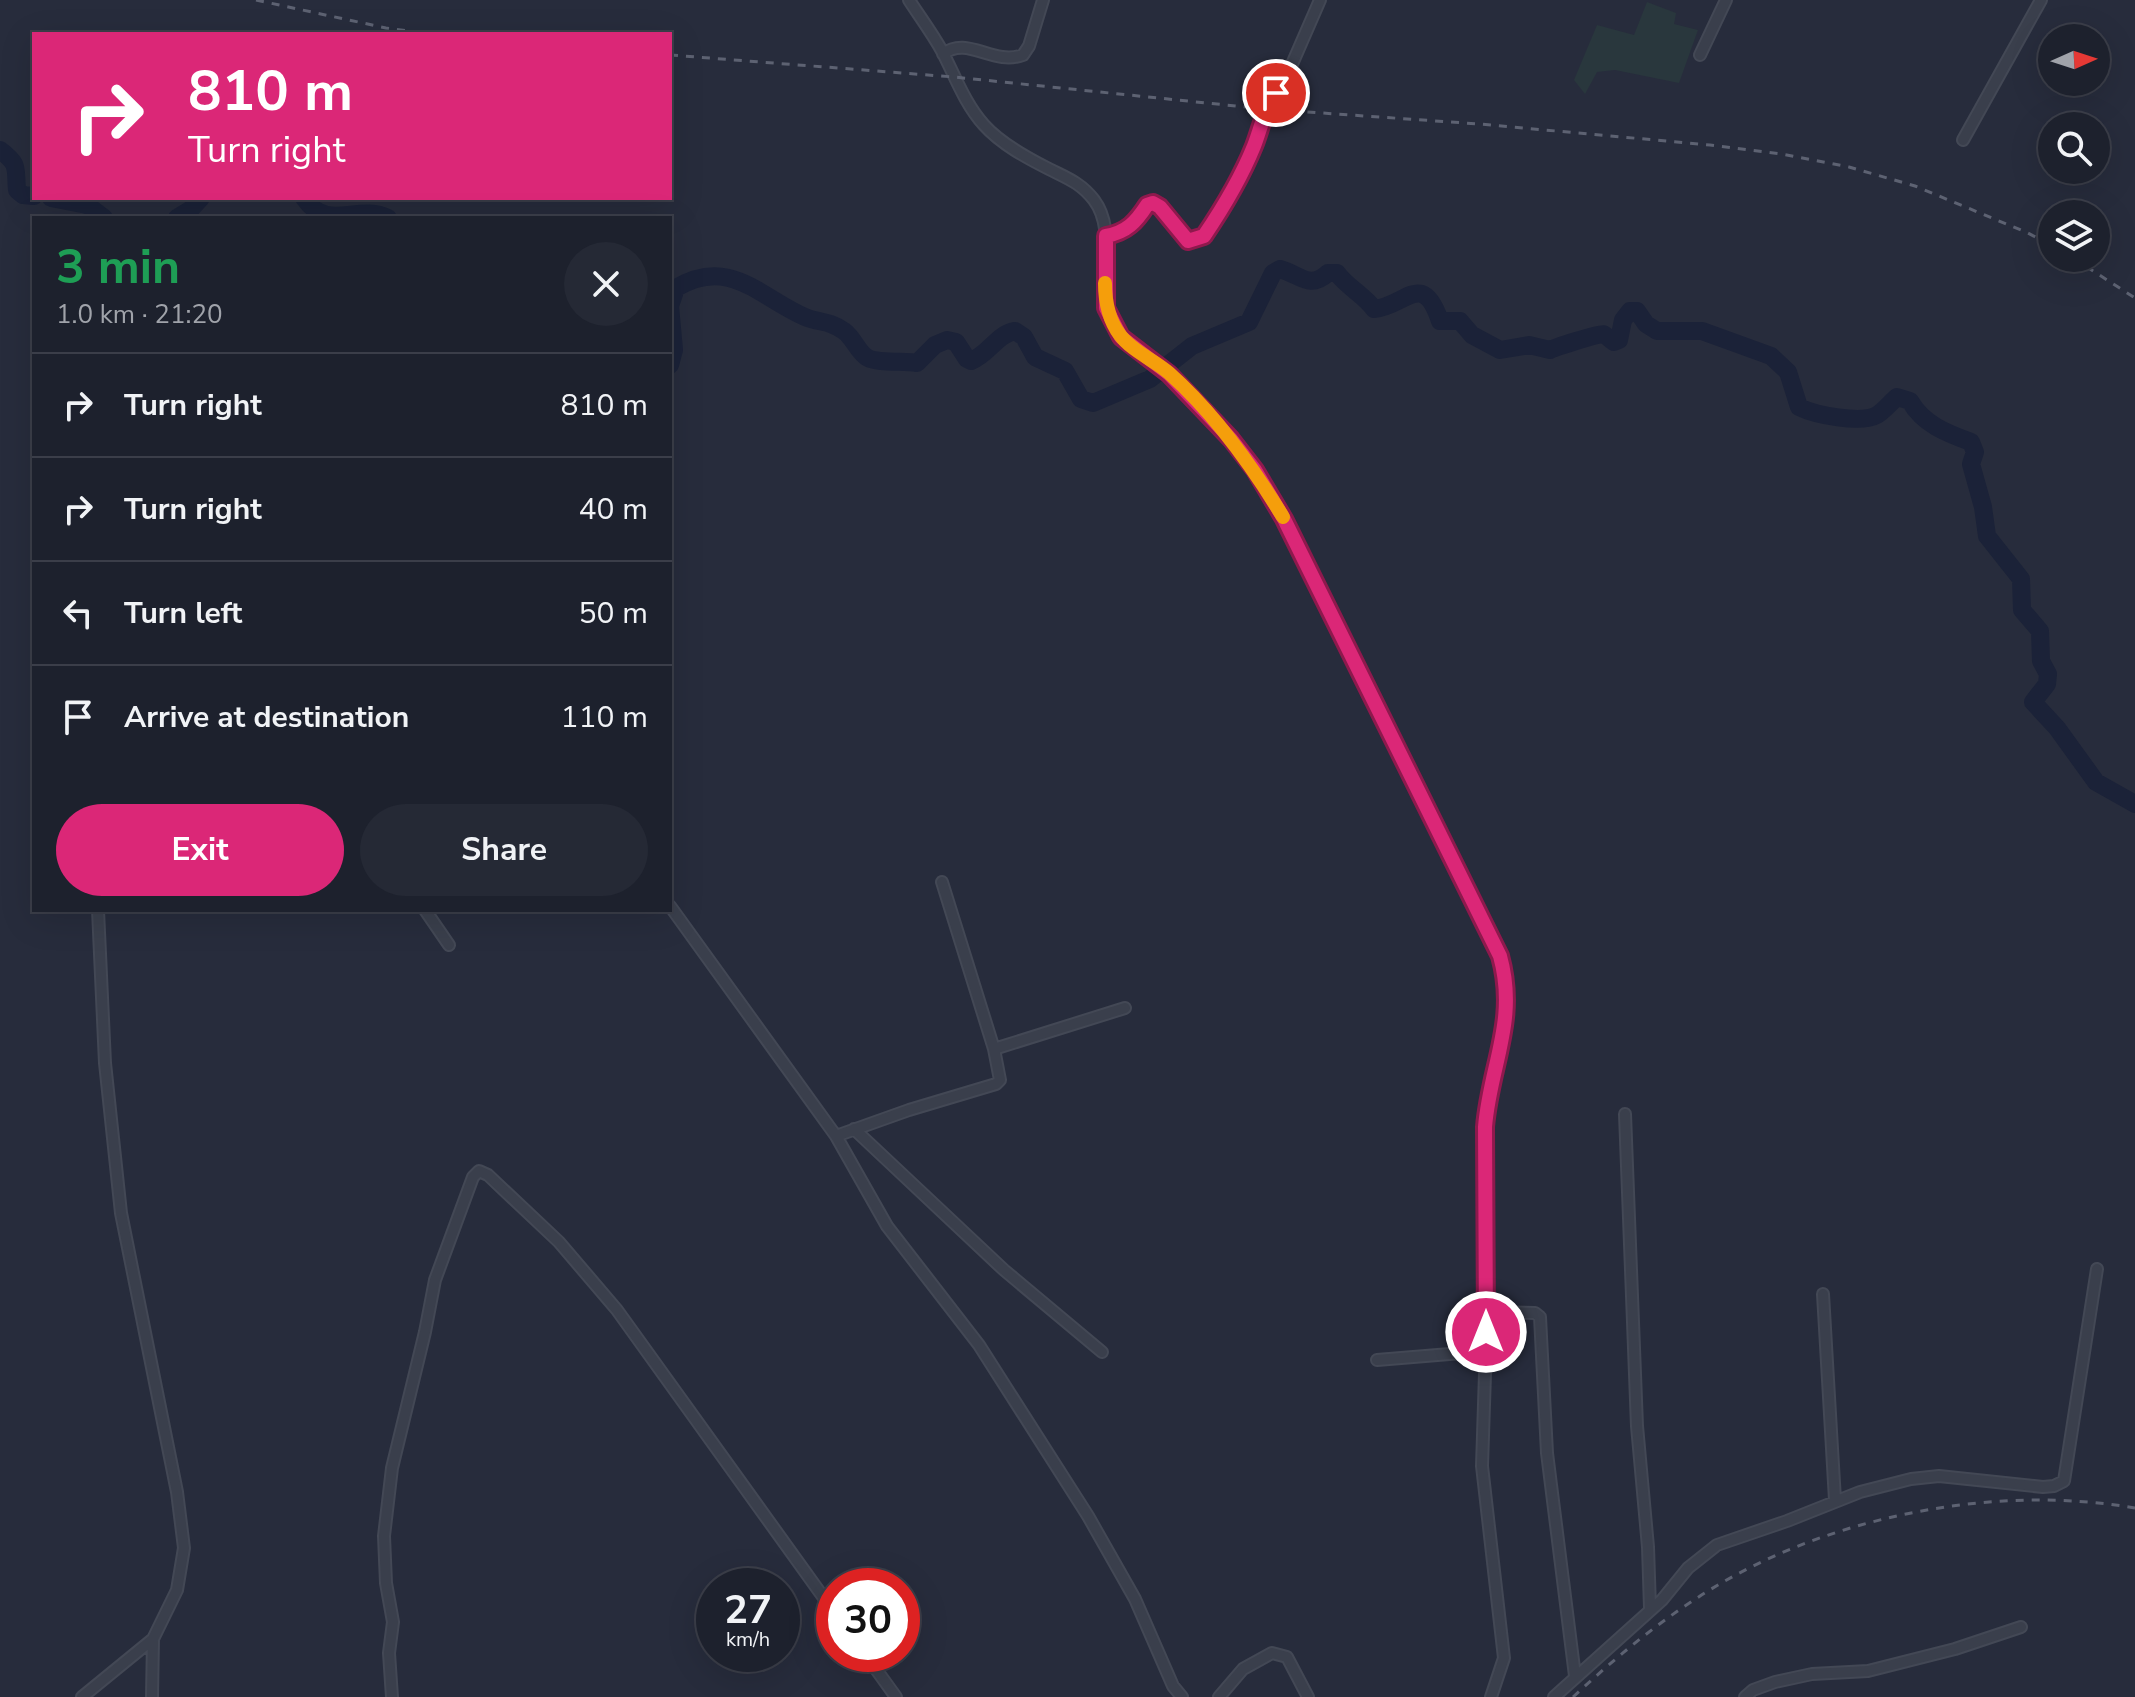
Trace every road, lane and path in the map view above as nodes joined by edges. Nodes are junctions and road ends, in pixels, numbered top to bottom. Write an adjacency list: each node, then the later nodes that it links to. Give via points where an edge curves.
1 (909, 0): 6 (street)
2 (1043, 0): 6 (street, via 1023,55 998,58 962,47)
3 (1320, 0): 9 (street, via 1286,78 1265,109 1254,145 1204,236 1188,241 1153,203 1126,230)
4 (1726, 0): 7 (street)
5 (2041, 0): 8 (street)
6 (943, 54): 9 (street, via 983,124 1087,191 1097,204)
7 (1700, 55)
8 (1963, 140)
9 (1106, 236): 22 (street, via 1106,308 1121,337 1169,374 1255,470 1500,956 1507,1000 1485,1127)
10 (942, 882): 16 (street)
11 (672, 909): 19 (street)
12 (98, 912): 30 (street, via 105,1063 121,1213 184,1548 177,1590)
13 (426, 912): 14 (street)
14 (449, 945)
15 (1125, 1008): 16 (street)
16 (994, 1049): 18 (street, via 1001,1075 996,1084)
17 (1625, 1114): 28 (street)
18 (854, 1129): 19 (street); 24 (street, via 1004,1270)
19 (836, 1136): 37 (street, via 887,1226 979,1345 1088,1516)
20 (2097, 1269): 26 (street, via 2064,1481 2043,1487 1939,1476 1881,1485)
21 (1823, 1294): 26 (street)
22 (1487, 1312): 23 (street); 32 (street, via 1540,1317 1547,1453)
23 (1486, 1351): 25 (street); 40 (street, via 1482,1466 1504,1658)
24 (1102, 1352)
25 (1377, 1360)
26 (1835, 1500): 28 (street, via 1717,1545)
27 (816, 1587): 35 (street, via 617,1310 559,1242 479,1171 435,1280 392,1468 384,1536 393,1622)
28 (1650, 1608): 32 (street)
29 (2021, 1627): 42 (street, via 1868,1671 1775,1682)
30 (153, 1639): 33 (street); 34 (street)
31 (878, 1672): 36 (street)
32 (1575, 1676): 41 (street)
33 (82, 1697)
34 (152, 1697)
35 (392, 1697)
36 (896, 1697)
37 (1182, 1697)
38 (1219, 1697): 39 (street, via 1243,1669 1272,1653 1287,1657)
39 (1308, 1697)
40 (1491, 1697)
41 (1554, 1697)
42 (1745, 1697)

